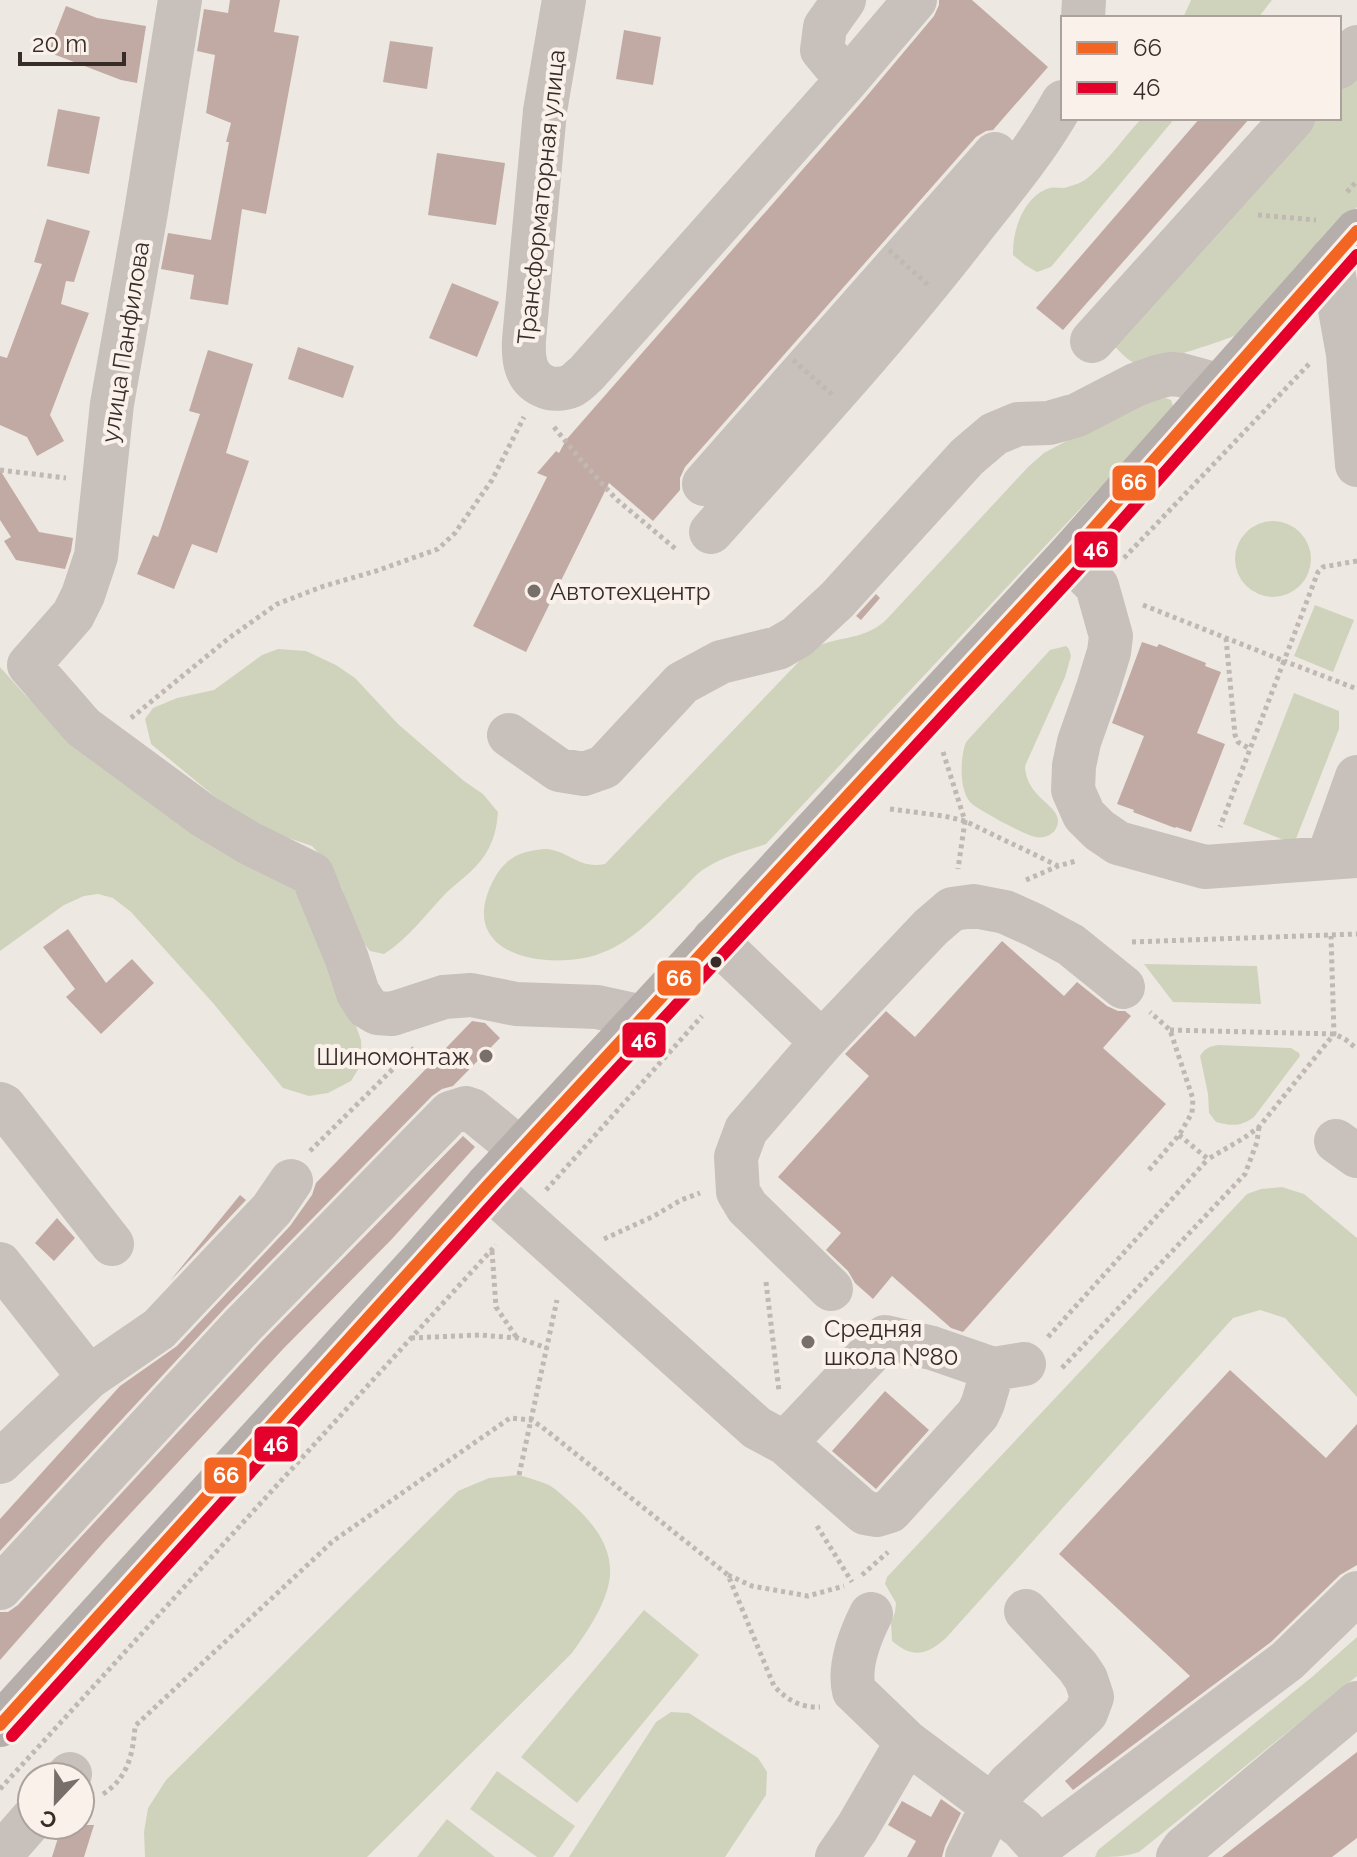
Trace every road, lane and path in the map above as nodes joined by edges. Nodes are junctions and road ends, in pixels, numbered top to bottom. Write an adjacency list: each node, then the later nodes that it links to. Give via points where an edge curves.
1 (180, 0): 23 (street, улица Панфилова)
2 (564, 0): 18 (street, Трансформаторная улица, via 545,111 524,340 525,365)
3 (844, 0): 7 (street, via 825,27 822,50)
4 (915, 0): 7 (street)
5 (1357, 47): 6 (street)
6 (1341, 65)
7 (847, 80): 18 (street, via 586,374 572,386 552,389)
8 (1061, 80): 24 (street)
9 (1061, 105): 14 (street)
10 (1291, 120): 11 (street)
11 (1210, 211): 12 (path); 16 (street)
12 (1337, 237): 15 (street); 19 (main road)
13 (889, 250): 14 (path, bridge)
14 (928, 285): 20 (street)
15 (1343, 327): 21 (street); 27 (path)
16 (1092, 341)
17 (793, 360): 20 (path, bridge)
18 (539, 384): 25 (path, via 550,422 616,499 680,552 691,552); 32 (path, via 492,480 438,549 277,604)
19 (1218, 385): 27 (main road); 31 (street, via 1170,374 1135,385 1077,415 1018,424 994,434 797,637 778,648 721,662 682,683 604,767 584,774 559,770)
20 (834, 396): 25 (street)
21 (1357, 465)
22 (0, 470): 23 (path)
23 (103, 479): 32 (street, улица Панфилова, via 96,556 83,595 68,621 29,665 83,727)
24 (704, 484)
25 (711, 532)
26 (1357, 561): 29 (path, via 1318,572)
27 (1082, 572): 28 (path); 40 (street, via 1111,636 1079,742 1073,790 1084,815 1118,843); 43 (main road)
28 (1226, 638): 29 (path); 33 (path, via 1235,735)
29 (1284, 661): 30 (path); 33 (path)
30 (1357, 689)
31 (509, 735)
32 (101, 739): 46 (street, via 204,816 312,874 367,1007 377,1013)
33 (1250, 749): 40 (path)
34 (943, 752): 37 (path)
35 (1357, 777): 38 (street)
36 (890, 809): 37 (path)
37 (965, 821): 39 (path)
38 (1342, 857): 40 (street)
39 (1058, 866)
40 (1205, 867)
41 (1357, 934): 42 (path)
42 (1331, 936): 44 (path); 48 (path)
43 (714, 939): 47 (main road); 49 (street)
44 (1130, 943)
45 (1123, 987): 49 (street, via 1071,945 1034,925 1005,912 974,906 952,909)
46 (435, 1014): 47 (street, via 471,995 516,1004 582,1005); 58 (path, via 410,1053 316,1144)
47 (643, 1017): 54 (main road)
48 (1334, 1034): 50 (path); 52 (path); 53 (path, via 1170,1030 1193,1099 1192,1113)
49 (822, 1042): 57 (street, via 746,1130 736,1157)
50 (1357, 1049)
51 (0, 1104): 61 (street)
52 (1259, 1127): 55 (path); 70 (path, via 1245,1174)
53 (1179, 1135): 55 (path); 56 (path)
54 (521, 1150): 59 (main road); 71 (street, via 472,1110 450,1113)
55 (1208, 1159): 70 (path)
56 (1149, 1170)
57 (738, 1177): 63 (path); 66 (street, via 738,1192 747,1207)
58 (291, 1181): 67 (street, via 272,1209)
59 (487, 1186): 60 (street); 86 (main road)
60 (521, 1217): 62 (path); 63 (street)
61 (112, 1244)
62 (492, 1249): 68 (path); 69 (path, via 496,1307)
63 (566, 1257): 74 (street, via 757,1428)
64 (0, 1264): 72 (street)
65 (766, 1279): 74 (path)
66 (831, 1289)
67 (159, 1329): 71 (street); 72 (street)
68 (411, 1338): 69 (path); 89 (path)
69 (518, 1338): 73 (path, via 547,1348)
70 (1025, 1368): 74 (street, via 885,1337); 74 (street, via 983,1403 890,1511 865,1513)
71 (201, 1371): 80 (street)
72 (89, 1377): 75 (street)
73 (531, 1420): 76 (path); 79 (path); 88 (path, via 510,1418 333,1541 135,1726 133,1752 114,1787)
74 (785, 1443)
75 (0, 1462)
76 (519, 1475)
77 (825, 1541): 82 (path)
78 (893, 1546): 82 (path)
79 (728, 1575): 82 (path, via 752,1586 808,1596); 84 (path, via 774,1686 785,1698 807,1708)
80 (0, 1588)
81 (1357, 1593): 90 (street, via 1287,1661 1039,1847)
82 (862, 1598): 84 (street)
83 (1026, 1611): 90 (street, via 1078,1667 1092,1697 1086,1713)
84 (854, 1691): 87 (street)
85 (1357, 1703): 93 (street)
86 (0, 1725)
87 (907, 1742): 90 (street); 91 (street)
88 (96, 1785)
89 (0, 1789)
90 (992, 1806): 92 (street)
91 (837, 1857)
92 (967, 1857)
93 (1178, 1857)

